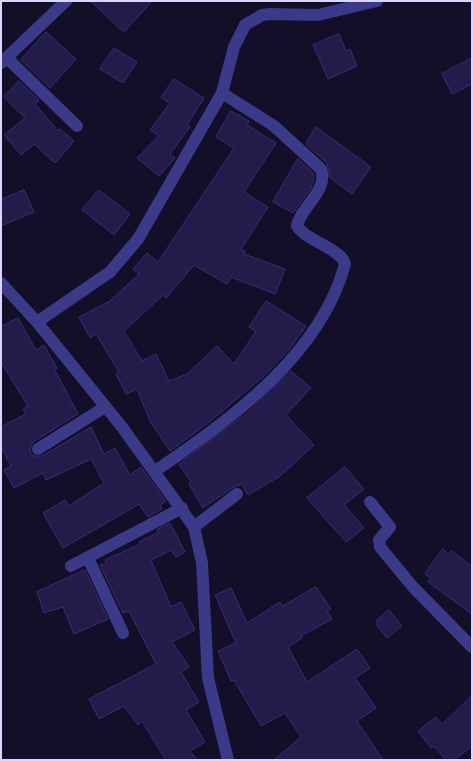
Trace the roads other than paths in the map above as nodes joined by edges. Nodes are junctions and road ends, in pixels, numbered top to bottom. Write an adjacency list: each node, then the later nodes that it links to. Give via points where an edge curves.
1 (66, 1): 3 (street)
2 (377, 1): 4 (street, via 333,13 270,14 251,20 238,35)
3 (4, 61): 5 (street)
4 (222, 92): 7 (street, via 130,250 110,272); 10 (street, via 274,126 321,169 323,178 320,186 297,226 339,255 345,264 338,287 322,318 287,365 239,408)
5 (77, 126)
6 (1, 283): 7 (street)
7 (37, 322): 8 (street)
8 (105, 407): 9 (street); 10 (street)
9 (38, 449)
10 (155, 470): 13 (street)
11 (237, 494): 14 (street)
12 (370, 502): 18 (street, via 390,527 379,540 380,547 418,593)
13 (182, 508): 14 (street); 15 (street)
14 (194, 527): 19 (street, via 202,563 210,691)
15 (88, 558): 16 (street); 17 (street)
16 (70, 566)
17 (123, 633)
18 (472, 647)
19 (228, 760)

